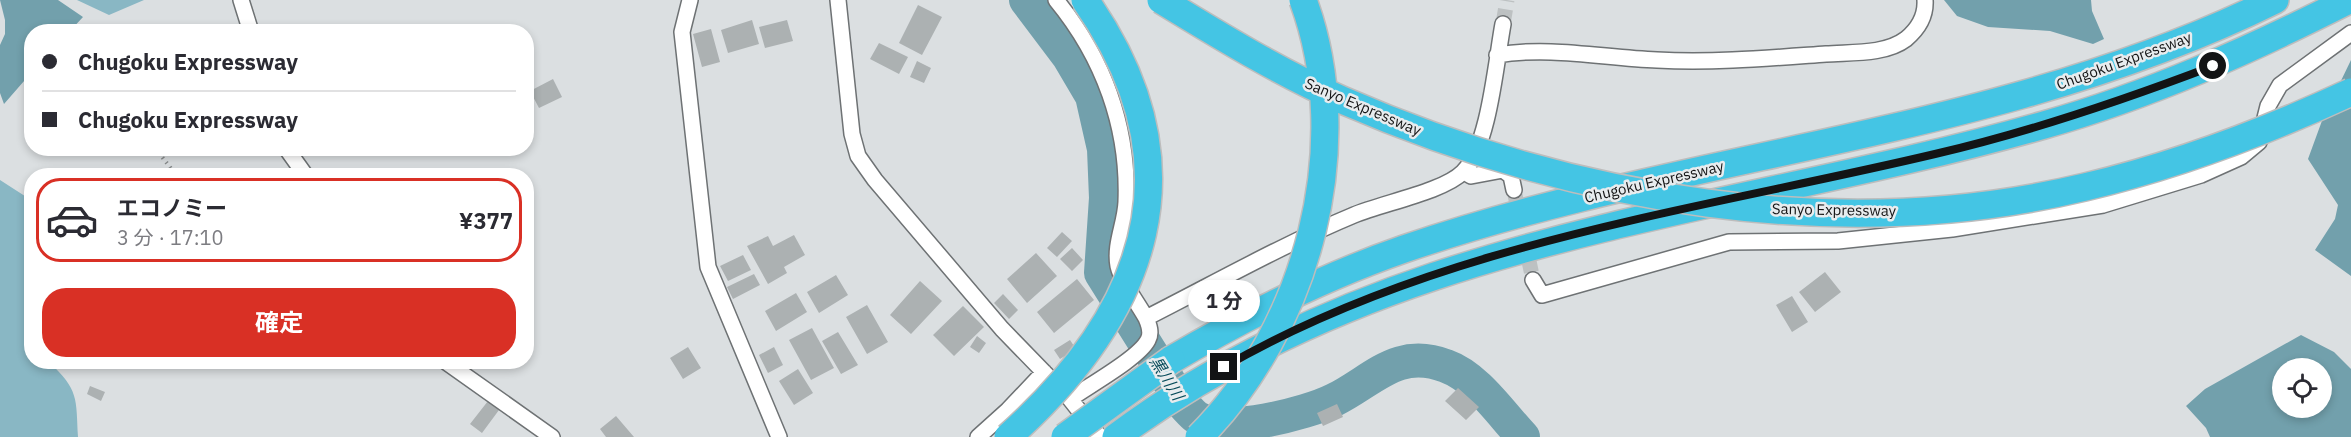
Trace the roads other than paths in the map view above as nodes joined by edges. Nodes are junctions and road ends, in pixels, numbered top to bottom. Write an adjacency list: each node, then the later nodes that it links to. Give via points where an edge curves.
1 (241, 0): 11 (street)
2 (690, 0): 24 (street, via 682,32 708,267)
3 (838, 0): 21 (street, via 852,134 858,156 1002,329)
4 (1056, 0): 19 (street, via 1072,19 1104,74 1115,107 1124,151 1126,203 1117,254 1119,269)
5 (1085, 0): 26 (highway, bridge, via 1117,50 1139,106 1147,144 1144,227 1134,265 1103,330 1065,380)
6 (1161, 0): 15 (highway, Sanyo Expressway, bridge, via 1281,71 1393,122 1577,179 1735,206 1802,211 1944,209 2083,188 2241,141)
7 (1303, 0): 30 (highway, bridge, via 1318,59 1324,123 1322,174 1313,230 1278,328 1250,376)
8 (1925, 0): 14 (street, via 1922,21 1905,39 1869,51 1725,60 1658,60 1541,51)
9 (2275, 0): 27 (highway, Chugoku Expressway, bridge, via 2164,49 2051,88 1573,200 1403,249 1331,278 1213,336 1171,360)
10 (2349, 0): 29 (highway, via 2213,66 2121,102 1936,154 1559,237 1407,284 1301,327 1195,384)
11 (248, 24)
12 (1503, 24): 14 (street)
13 (2351, 33): 18 (street, via 2280,85 2268,106 2259,142 2241,157 2201,175 2114,202 1952,229 1838,241 1729,242 1542,295)
14 (1497, 55): 16 (street, via 1481,142)
15 (2351, 92)
16 (1464, 172): 17 (street, via 1471,176 1503,170 1511,176); 19 (street, via 1444,184 1356,214 1300,239)
17 (1514, 189)
18 (1533, 280)
19 (1146, 318): 22 (street, via 1149,339 1138,352)
20 (456, 369): 23 (street)
21 (1044, 372): 22 (street); 25 (street)
22 (1070, 399): 28 (street)
23 (552, 437)
24 (779, 437)
25 (978, 437)
26 (1008, 437)
27 (1065, 437)
28 (1100, 437)
29 (1116, 437)
30 (1199, 437)

